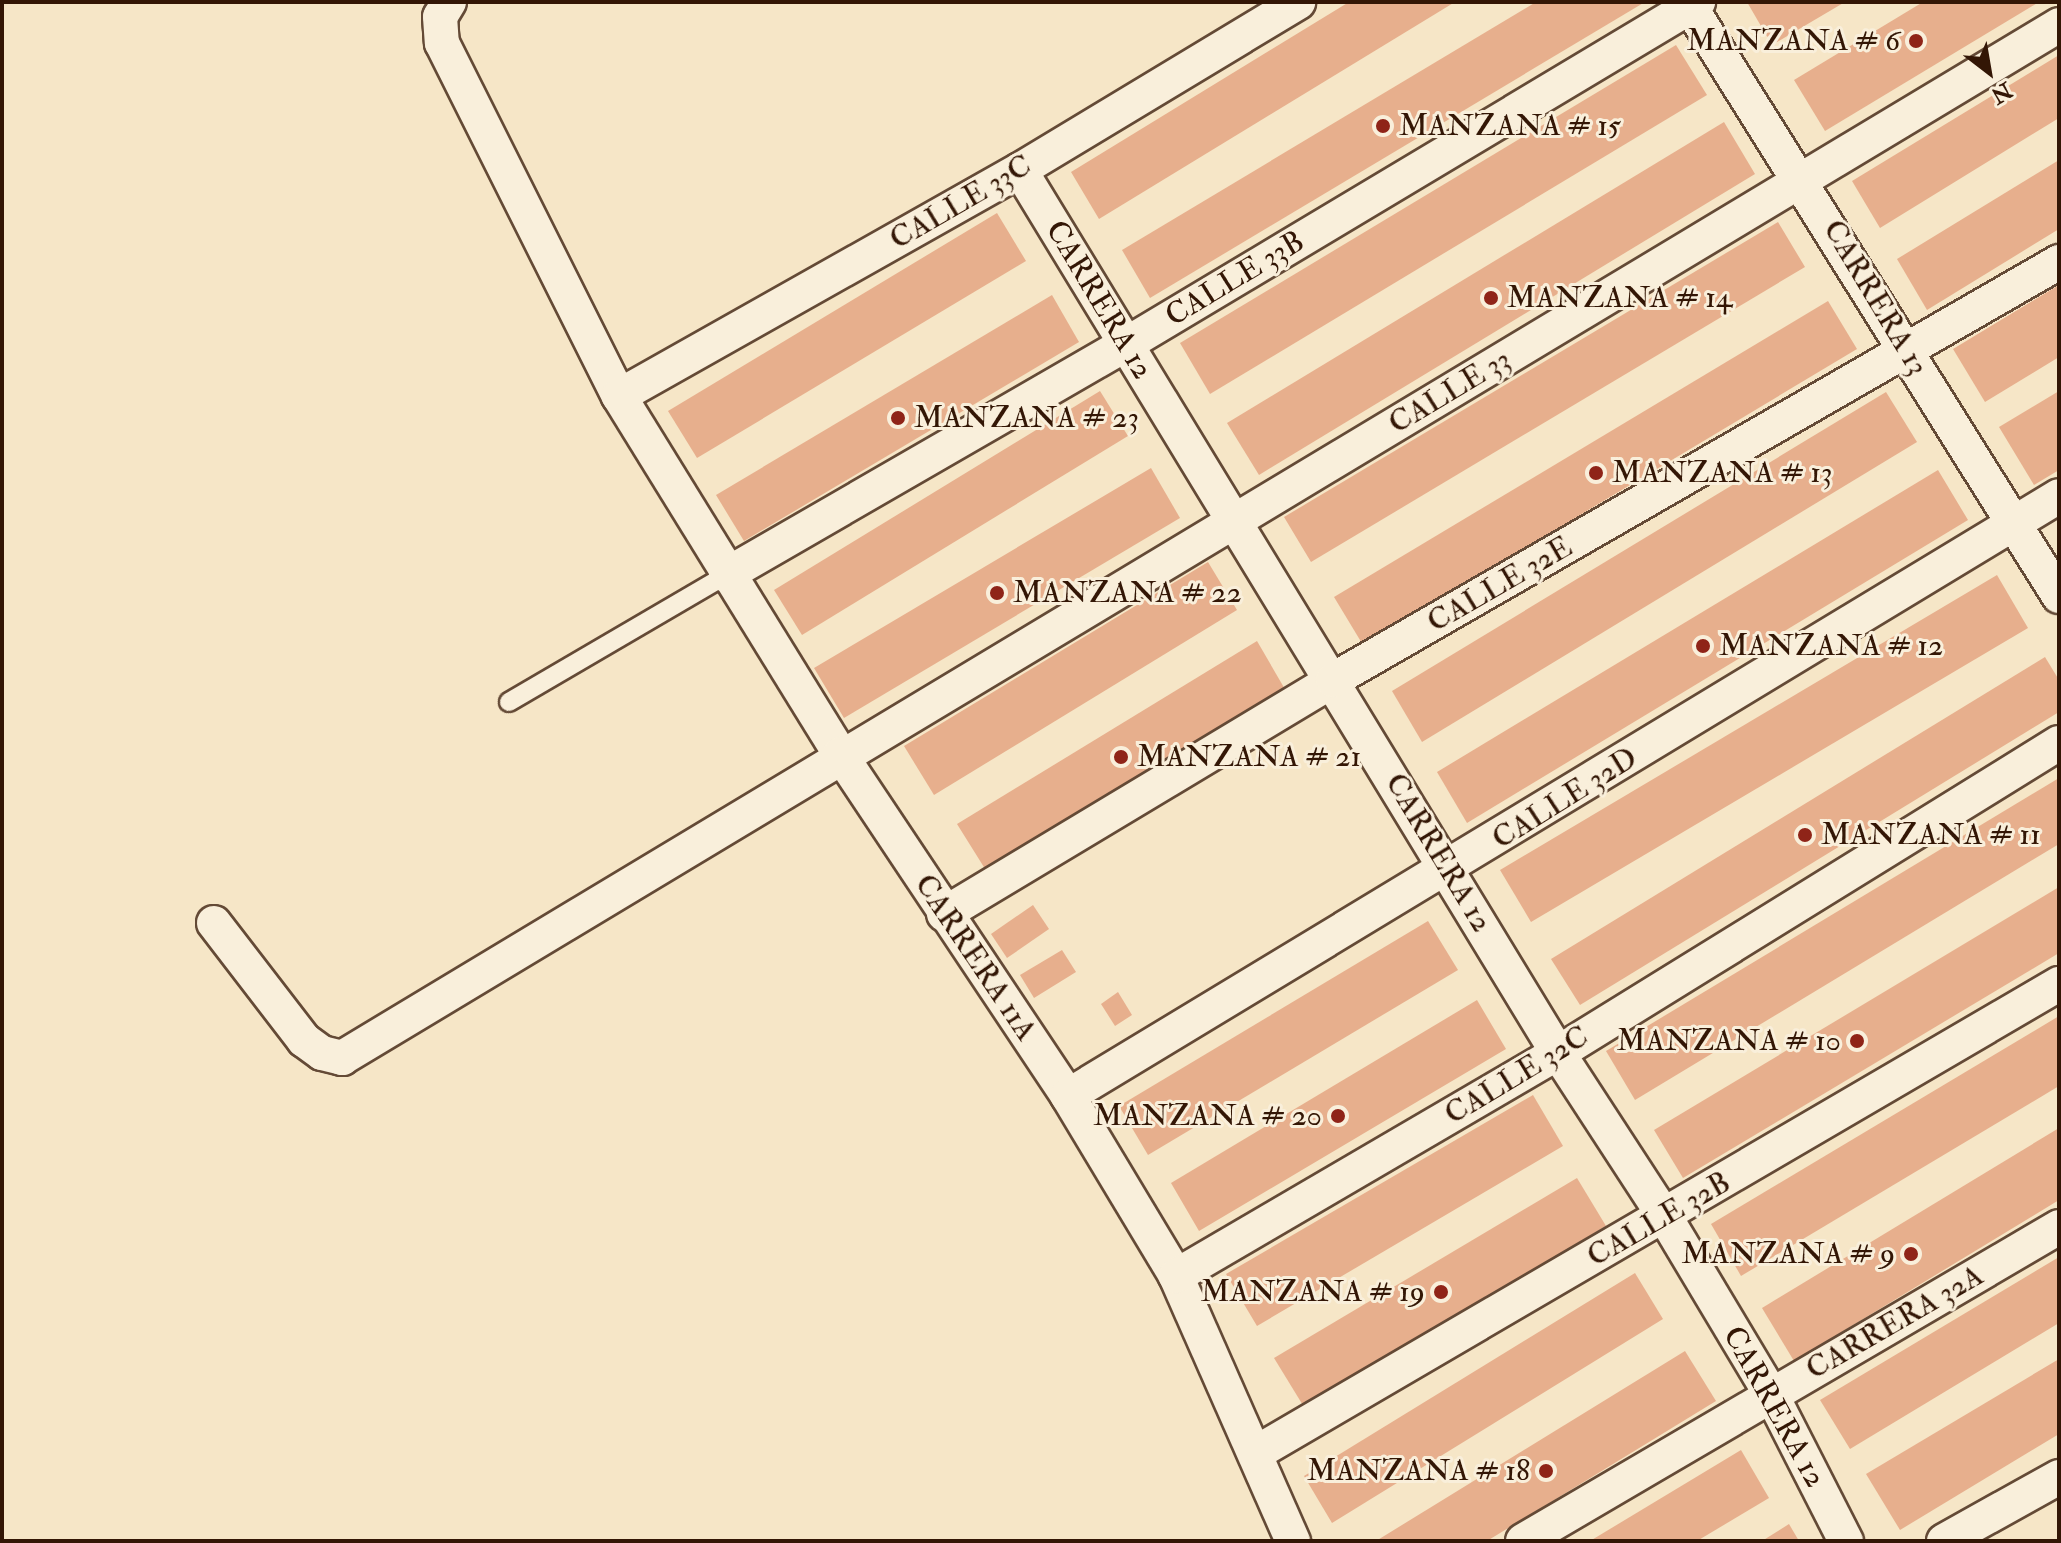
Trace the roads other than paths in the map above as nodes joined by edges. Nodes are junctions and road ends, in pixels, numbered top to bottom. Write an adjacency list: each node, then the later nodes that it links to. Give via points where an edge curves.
1 (449, 2): 10 (street, CARRERA 11A, via 440,17 442,43)
2 (1298, 2): 5 (street, CALLE 33C)
3 (1692, 3): 6 (street, CARRERA 13); 8 (street, CALLE 33B)
4 (2059, 25): 6 (street, CALLE 33)
5 (1020, 170): 8 (street, CARRERA 12); 10 (street, CALLE 33C)
6 (1804, 181): 9 (street, CARRERA 13); 12 (street, CALLE 33)
7 (2059, 262): 9 (street, CALLE 32E)
8 (1125, 345): 12 (street, CARRERA 12); 14 (street, CALLE 33B)
9 (1907, 353): 13 (street, CARRERA 13); 16 (street, CALLE 32E)
10 (619, 396): 14 (street, CARRERA 11A)
11 (2059, 496): 13 (street, CALLE 32D)
12 (1235, 520): 16 (street, CARRERA 12); 19 (street, CALLE 33)
13 (2015, 522): 15 (street, CARRERA 13); 20 (street, CALLE 32D)
14 (726, 575): 17 (lane); 19 (street, CARRERA 11A)
15 (2059, 596)
16 (1333, 680): 20 (street, CARRERA 12); 21 (street, CALLE 32E)
17 (509, 702)
18 (2059, 743): 24 (street, CALLE 32C)
19 (840, 754): 21 (street, CARRERA 11A); 22 (street, CALLE 33, via 342,1058 322,1053 304,1040)
20 (1449, 870): 24 (street, CARRERA 12); 25 (street, CALLE 32D)
21 (944, 914): 25 (street, CARRERA 11A)
22 (214, 923)
23 (2059, 984): 26 (street, CALLE 32B)
24 (1558, 1053): 26 (street, CARRERA 12); 28 (street, CALLE 32C)
25 (1068, 1096): 28 (street, CARRERA 11A)
26 (1665, 1217): 29 (street, CARRERA 12); 30 (street, CALLE 32B)
27 (2059, 1227): 29 (street, CARRERA 32A)
28 (1176, 1276): 30 (street, CARRERA 11A)
29 (1772, 1396): 33 (street, CARRERA 32A); 34 (street, CARRERA 12)
30 (1256, 1453): 32 (street, CARRERA 11A)
31 (2059, 1477): 35 (street)
32 (1293, 1541)
33 (1523, 1541)
34 (1846, 1541)
35 (1944, 1541)

